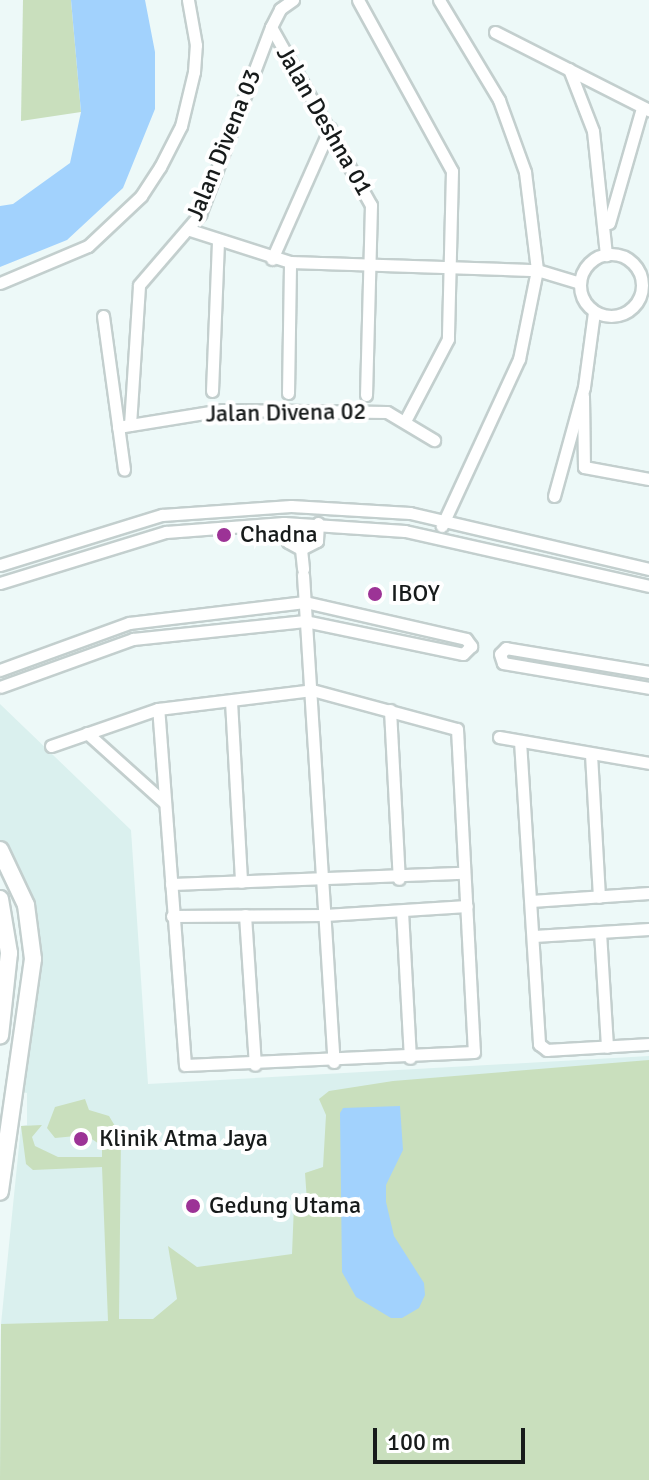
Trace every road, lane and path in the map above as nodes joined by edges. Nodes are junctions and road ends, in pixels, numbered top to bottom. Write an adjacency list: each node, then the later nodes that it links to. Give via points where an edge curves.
1 (188, 0): 19 (street, via 196,45 194,72 181,126 141,196 88,246)
2 (293, 0): 5 (street, Jalan Divena 03, via 280,9)
3 (358, 0): 17 (street, via 452,171)
4 (439, 0): 18 (street, via 499,100 525,172)
5 (271, 27): 9 (street, Jalan Deshna 01); 11 (street, Jalan Divena 03)
6 (495, 32): 7 (street)
7 (569, 69): 8 (street); 10 (street, via 593,131)
8 (646, 109): 10 (street)
9 (330, 128): 14 (street); 16 (street, Jalan Deshna 01, via 371,205)
10 (607, 227): 13 (street)
11 (190, 230): 12 (street); 29 (street, Jalan Divena 03, via 139,285)
12 (218, 241): 14 (street); 25 (street)
13 (606, 255): 20 (street, via 588,264); 21 (street, via 628,259)
14 (272, 259): 15 (street)
15 (290, 262): 16 (street); 26 (street)
16 (369, 264): 17 (street); 27 (street, Jalan Deshna 01)
17 (450, 264): 18 (street); 28 (street, via 444,353)
18 (537, 270): 20 (street); 34 (street, via 519,359)
19 (0, 283)
20 (580, 283): 22 (street)
21 (645, 290): 22 (street, via 630,310 618,316)
22 (594, 312): 24 (street)
23 (103, 316): 29 (street)
24 (584, 387): 32 (street, via 584,467); 33 (street)
25 (212, 391)
26 (288, 393)
27 (366, 395)
28 (405, 421): 29 (street, Jalan Divena 02, via 387,412 223,410); 30 (street, Jalan Divena 02)
29 (124, 426): 31 (street)
30 (434, 440)
31 (124, 470)
32 (649, 479)
33 (554, 496)
34 (445, 520): 37 (street, via 352,507 227,508 162,515); 38 (street); 42 (street)
35 (284, 523): 36 (street); 39 (street, via 166,532); 40 (street, via 288,542)
36 (318, 523): 38 (street); 40 (street, via 317,541)
37 (93, 533): 39 (street); 41 (street)
38 (437, 537): 44 (street)
39 (99, 548): 43 (street)
40 (301, 549): 45 (street)
41 (0, 565)
42 (649, 569)
43 (0, 583)
44 (649, 586)
45 (305, 602): 46 (street); 46 (street, via 466,639 471,646 463,654); 47 (street)
46 (305, 621): 48 (street); 53 (street)
47 (129, 623): 48 (street); 49 (street)
48 (133, 639): 51 (street)
49 (0, 670)
50 (649, 672): 52 (street, via 506,648 500,654 503,663)
51 (0, 687)
52 (649, 688)
53 (312, 690): 54 (street); 56 (street); 68 (street)
54 (231, 701): 55 (street); 67 (street)
55 (158, 709): 57 (street); 63 (street)
56 (390, 710): 65 (street, via 457,729); 66 (street)
57 (87, 733): 60 (street); 63 (street)
58 (499, 737): 59 (street)
59 (520, 741): 61 (street); 73 (street)
60 (51, 746)
61 (591, 754): 62 (street); 71 (street)
62 (649, 763)
63 (164, 802): 69 (street)
64 (0, 850): 88 (main road, via 26,905 33,959)
65 (464, 873): 66 (street); 74 (street)
66 (399, 879): 68 (street)
67 (241, 882): 68 (street); 69 (street)
68 (323, 882): 77 (street)
69 (171, 884): 78 (street)
70 (649, 893): 71 (street)
71 (599, 897): 73 (street)
72 (0, 899): 82 (main road, via 9,953)
73 (531, 901): 81 (street)
74 (467, 906): 75 (street); 85 (street, via 476,1049 464,1056)
75 (402, 911): 77 (street); 85 (street)
76 (245, 915): 77 (street); 78 (street); 87 (street)
77 (325, 915): 86 (street)
78 (172, 916): 87 (street, via 183,1063)
79 (649, 929): 80 (street)
80 (600, 932): 81 (street); 84 (street)
81 (534, 936): 84 (street, via 541,1047)
82 (0, 1036)
83 (649, 1044): 84 (street)
84 (607, 1047)
85 (410, 1058): 86 (street)
86 (334, 1062): 87 (street)
87 (255, 1065)
88 (0, 1192)

